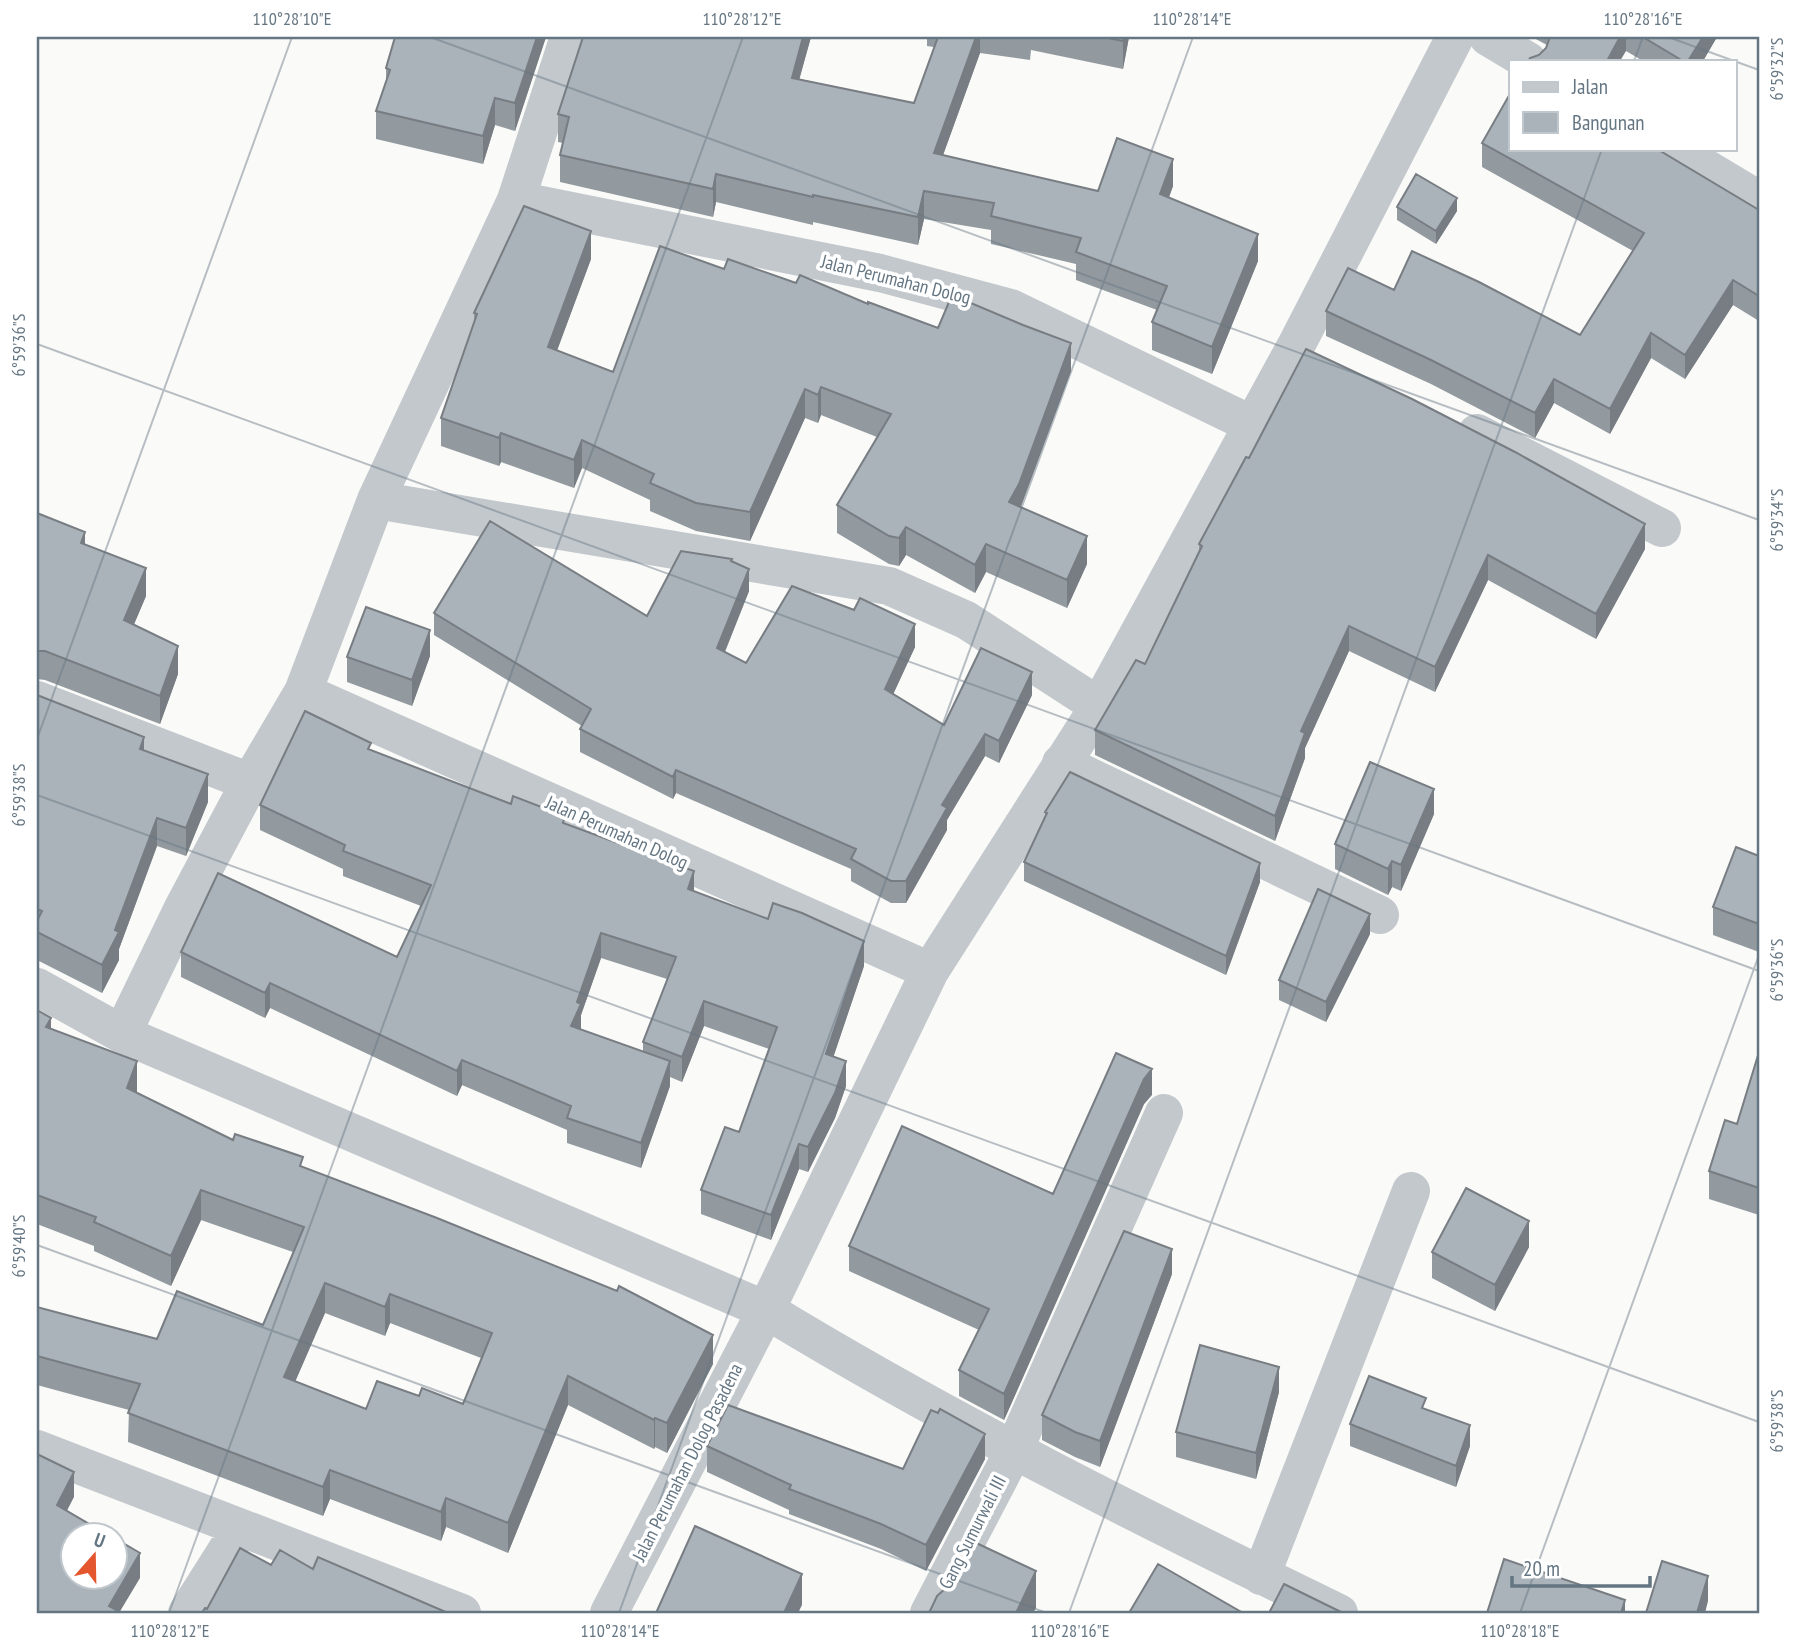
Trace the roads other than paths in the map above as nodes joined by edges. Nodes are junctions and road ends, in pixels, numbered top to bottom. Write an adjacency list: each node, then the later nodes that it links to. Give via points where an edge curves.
1 (569, 37): 6 (street)
2 (1455, 37): 9 (street, Jalan Perumahan Dolog Pasadena, via 1310,349)
3 (1488, 37): 4 (street)
4 (1526, 60)
5 (1676, 150): 7 (street)
6 (516, 200): 9 (street, Jalan Perumahan Dolog, via 880,273 1011,308); 10 (street)
7 (1759, 200)
8 (1446, 417): 11 (street)
9 (1253, 425): 14 (street, Jalan Perumahan Dolog Pasadena)
10 (376, 500): 12 (street); 14 (street, via 889,586 966,620)
11 (1662, 528)
12 (303, 692): 16 (street); 18 (street, Jalan Perumahan Dolog)
13 (37, 700): 16 (street)
14 (1099, 706): 15 (street, Jalan Perumahan Dolog Pasadena)
15 (1061, 763): 17 (street); 18 (street, Jalan Perumahan Dolog Pasadena)
16 (250, 782): 20 (street)
17 (1380, 915)
18 (930, 971): 23 (street, Jalan Perumahan Dolog Pasadena)
19 (37, 987): 20 (street)
20 (122, 1034): 23 (street)
21 (1164, 1113): 25 (street, Gang Sumurwali III)
22 (1411, 1191): 27 (street)
23 (766, 1310): 25 (street); 30 (street, Jalan Perumahan Dolog Pasadena)
24 (37, 1449): 26 (street)
25 (1014, 1450): 27 (street); 31 (street, Gang Sumurwali III)
26 (240, 1529): 28 (street); 29 (street)
27 (1261, 1576): 32 (street)
28 (187, 1613)
29 (462, 1613)
30 (609, 1613)
31 (929, 1613)
32 (1339, 1613)

